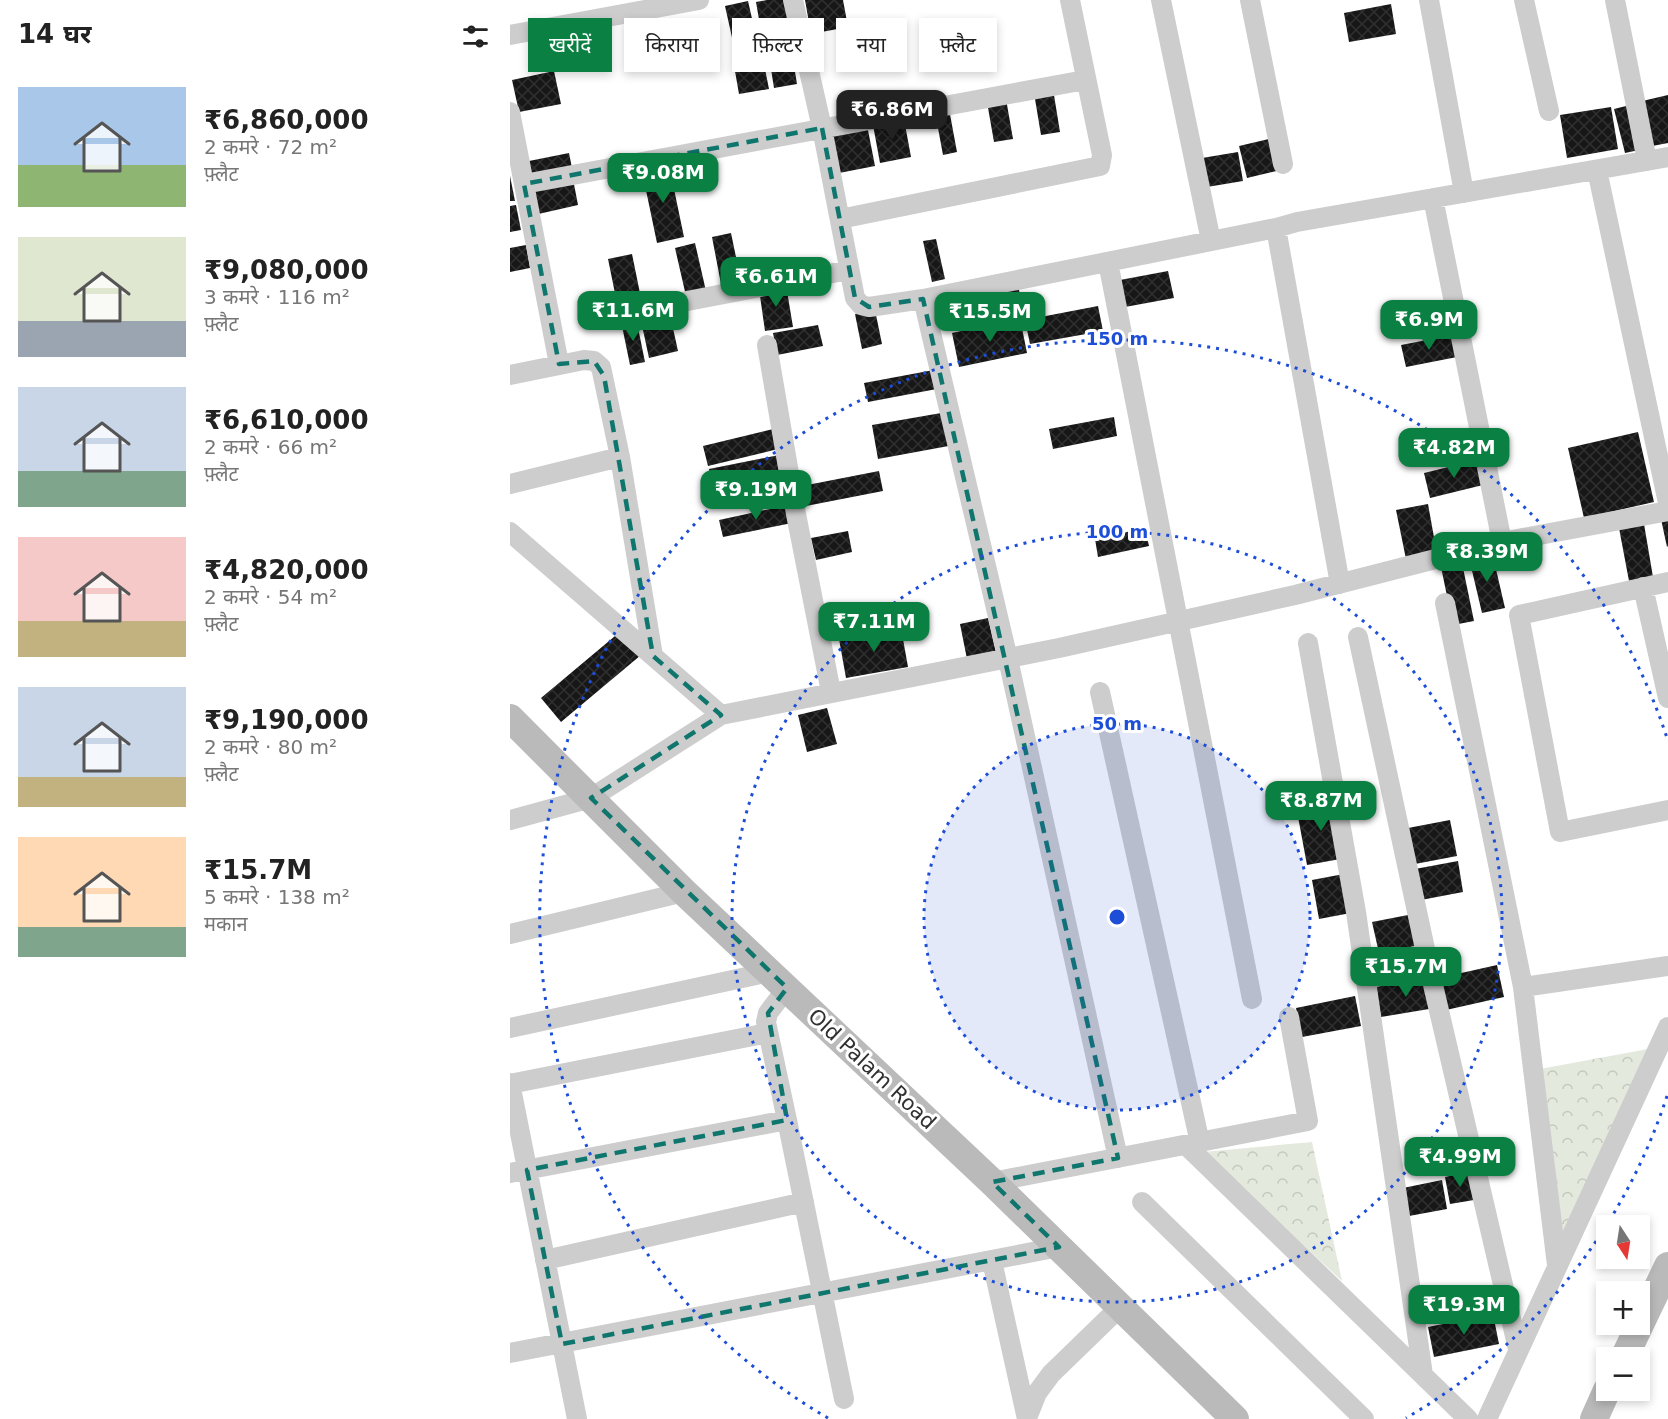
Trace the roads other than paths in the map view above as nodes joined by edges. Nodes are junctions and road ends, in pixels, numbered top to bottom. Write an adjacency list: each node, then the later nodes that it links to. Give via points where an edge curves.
1 (699, 0): 9 (street)
2 (793, 0): 14 (street)
3 (1070, 0): 11 (street)
4 (1161, 0): 24 (street)
5 (1250, 0): 17 (street)
6 (1429, 0): 20 (street)
7 (1524, 0): 12 (street)
8 (1615, 0): 16 (street)
9 (598, 9): 10 (street)
10 (510, 35)
11 (1085, 80): 14 (street); 22 (street, via 1102,155 1100,166)
12 (1549, 111)
13 (510, 112): 19 (street)
14 (822, 128): 19 (street); 22 (street)
15 (1668, 158): 16 (street)
16 (1647, 161): 18 (street)
17 (1283, 164)
18 (1597, 170): 20 (street); 34 (street)
19 (524, 184): 30 (street)
20 (1464, 193): 21 (street)
21 (1432, 198): 23 (street); 37 (street)
22 (840, 219): 26 (street)
23 (1276, 228): 24 (street); 39 (street)
24 (1211, 241): 25 (street)
25 (1108, 262): 27 (street); 42 (street)
26 (849, 270): 27 (street, via 855,298 861,305 877,307); 28 (street)
27 (923, 299): 46 (street)
28 (609, 316)
29 (766, 345): 47 (street)
30 (559, 364): 31 (street); 32 (street, via 584,360 601,367)
31 (510, 375)
32 (620, 457): 33 (street); 45 (street)
33 (510, 484)
34 (1668, 503)
35 (1668, 510): 37 (street)
36 (510, 532): 45 (street)
37 (1502, 542): 39 (street)
38 (1668, 582): 40 (street)
39 (1340, 584): 42 (street)
40 (1643, 587): 49 (street); 53 (street, via 1519,615 1560,832)
41 (1445, 603): 59 (street)
42 (1179, 621): 46 (street); 60 (street)
43 (1358, 637): 82 (street, via 1430,972)
44 (1308, 643): 84 (street, via 1356,912)
45 (652, 656): 50 (street)
46 (1008, 659): 47 (street); 68 (street)
47 (831, 692): 50 (street)
48 (1100, 692): 67 (street)
49 (1668, 698)
50 (721, 715): 52 (street)
51 (510, 718): 52 (street, Old Palam Road)
52 (591, 798): 54 (street); 55 (street, Old Palam Road)
53 (1668, 810)
54 (510, 820)
55 (684, 892): 56 (street); 58 (street, Old Palam Road)
56 (510, 934)
57 (1668, 966): 59 (street)
58 (778, 980): 63 (street); 64 (street, via 766,1022); 70 (street, Old Palam Road)
59 (1523, 987): 76 (street)
60 (1252, 999)
61 (1289, 1017): 67 (street, via 1308,1122)
62 (1668, 1027): 76 (street)
63 (510, 1028)
64 (768, 1033): 65 (street); 66 (street)
65 (510, 1084): 69 (street)
66 (787, 1120): 69 (street); 71 (street)
67 (1194, 1144): 68 (street); 84 (street)
68 (1118, 1158): 70 (street)
69 (519, 1172): 74 (street)
70 (992, 1182): 73 (street, Old Palam Road)
71 (804, 1202): 74 (street); 78 (street)
72 (1142, 1202): 90 (street)
73 (1059, 1247): 75 (street); 79 (street, Old Palam Road)
74 (545, 1260): 80 (street)
75 (992, 1261): 78 (street); 87 (street)
76 (1557, 1265): 82 (street)
77 (1668, 1266): 81 (street)
78 (824, 1293): 80 (street); 85 (street)
79 (1120, 1307): 87 (street, via 1052,1374 1037,1393); 89 (street, Old Palam Road)
80 (562, 1344): 83 (street); 88 (street)
81 (1628, 1347)
82 (1518, 1350): 92 (street)
83 (510, 1353)
84 (1423, 1375): 91 (street)
85 (844, 1400)
86 (1602, 1401): 93 (street)
87 (1027, 1418)
88 (577, 1419)
89 (1235, 1419)
90 (1364, 1419)
91 (1468, 1419)
92 (1487, 1419)
93 (1594, 1419)

